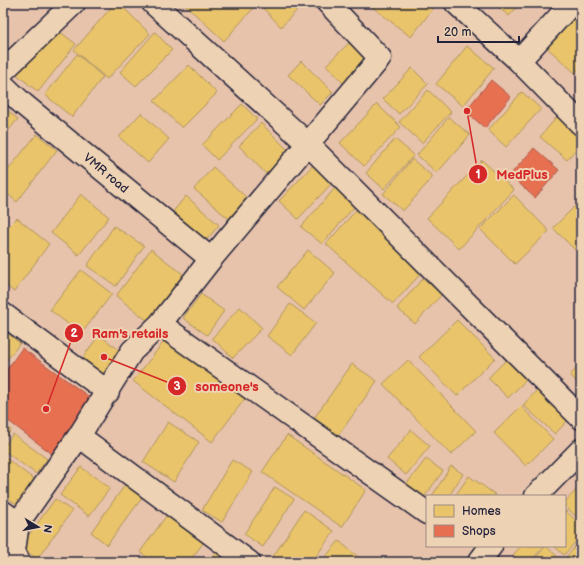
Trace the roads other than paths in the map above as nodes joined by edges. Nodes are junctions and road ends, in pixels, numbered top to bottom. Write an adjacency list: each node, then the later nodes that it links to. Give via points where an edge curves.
1 (74, 3): 7 (street)
2 (154, 3): 10 (street)
3 (328, 3): 10 (street, via 380,58)
4 (456, 3): 6 (street)
5 (572, 3): 6 (street)
6 (519, 61): 9 (street)
7 (3, 71)
8 (3, 85): 11 (street, VMR road)
9 (581, 124)
10 (308, 144): 11 (street); 15 (street)
11 (211, 259): 13 (street)
12 (3, 314): 14 (street)
13 (160, 324): 14 (street, via 132,351); 19 (street)
14 (108, 392): 16 (street)
15 (581, 418)
16 (79, 436): 20 (street); 22 (street)
17 (581, 450): 18 (street)
18 (537, 495)
19 (426, 512)
20 (10, 518): 21 (street, via 14,551)
21 (19, 562)
22 (249, 562)

